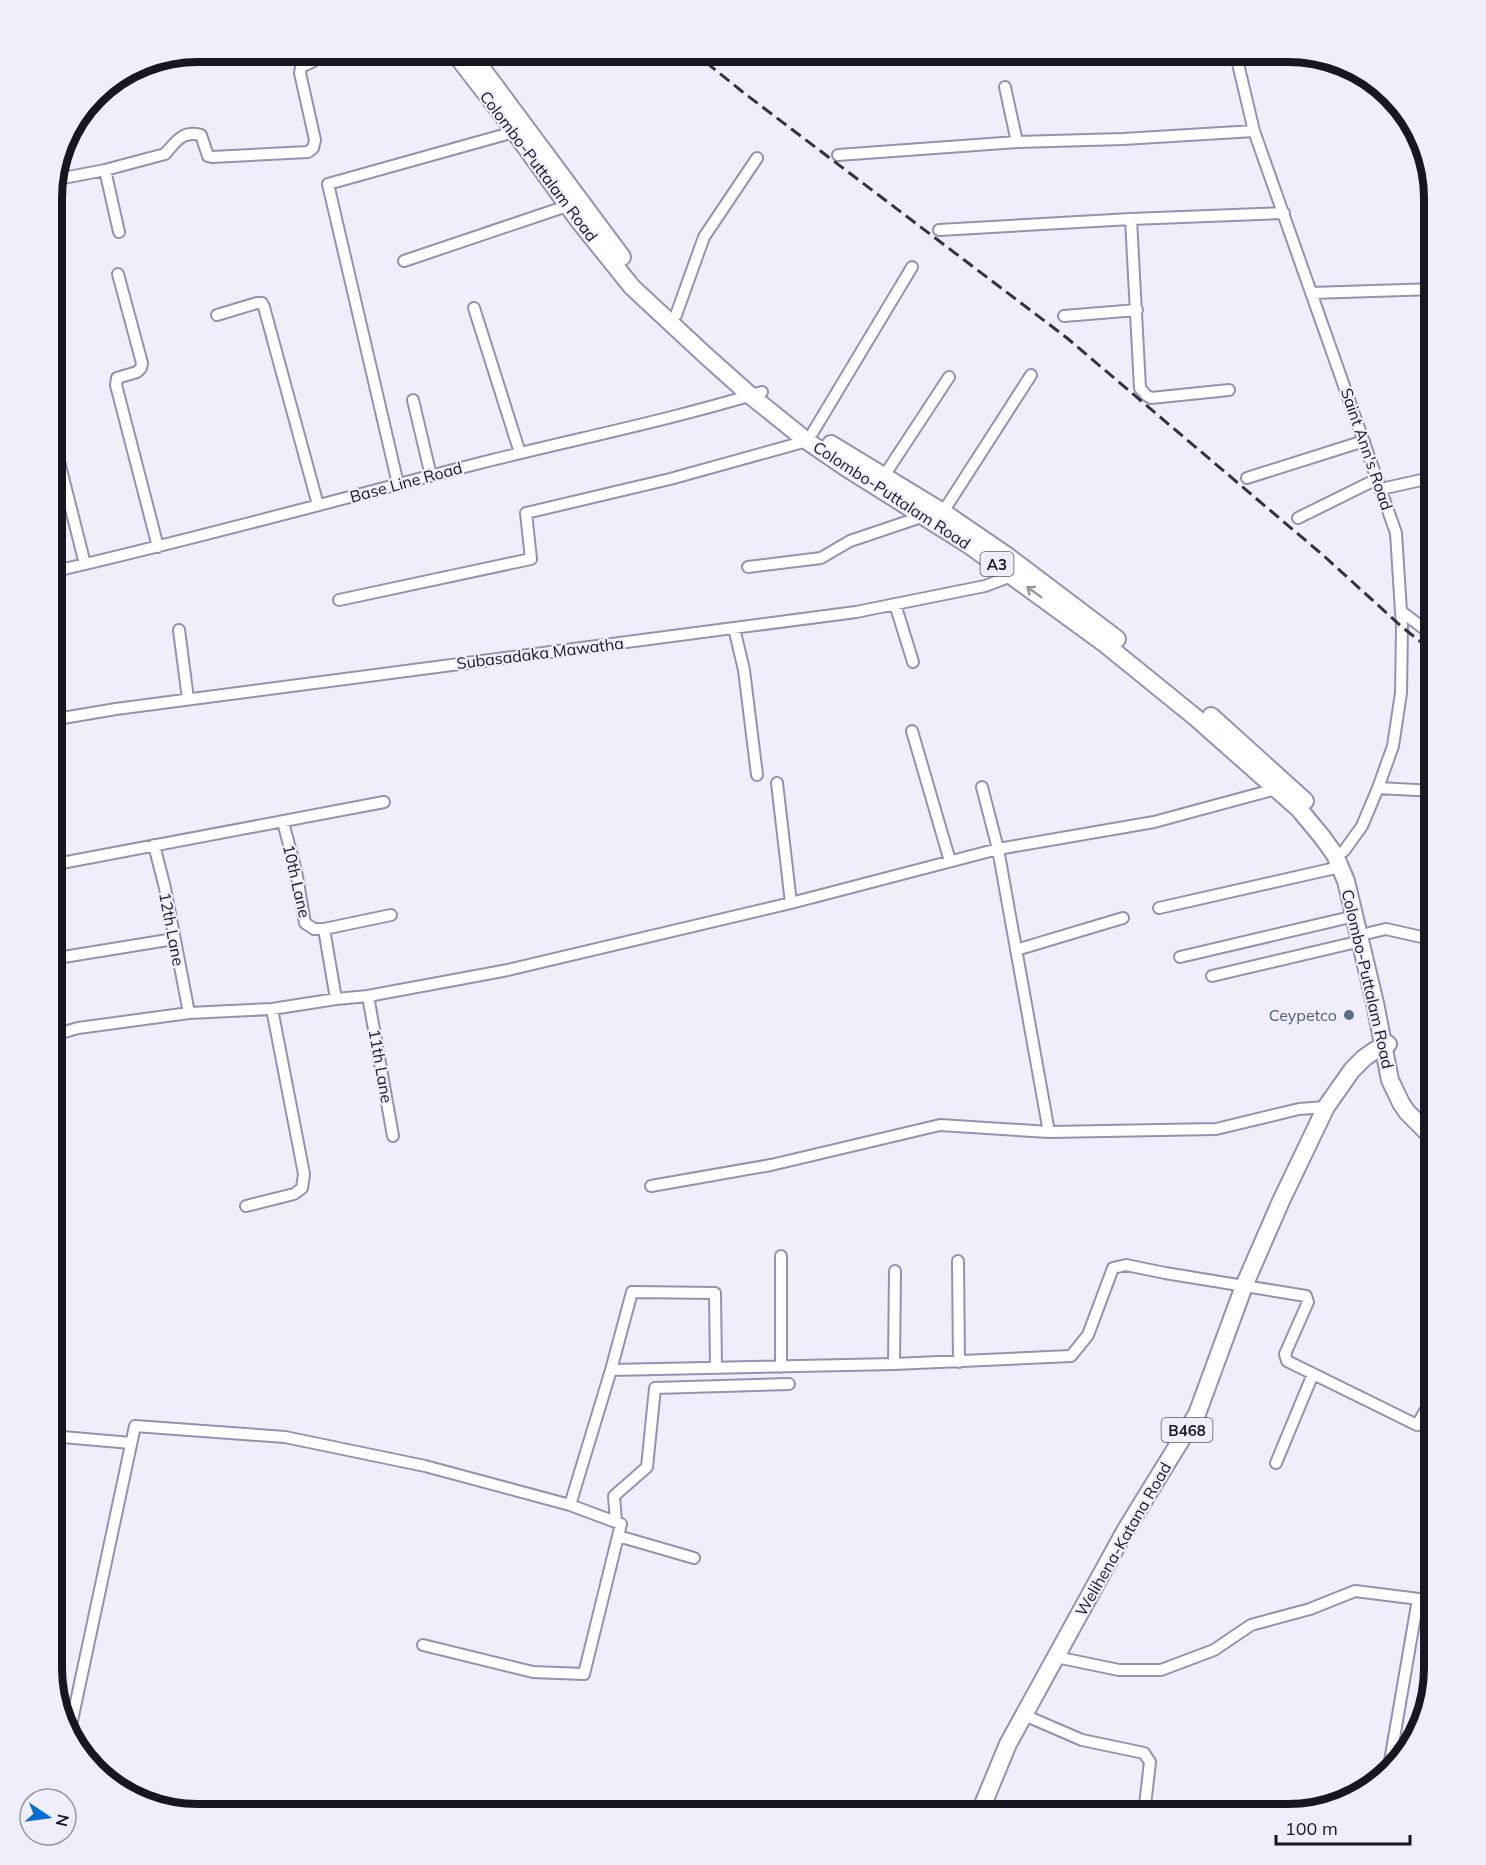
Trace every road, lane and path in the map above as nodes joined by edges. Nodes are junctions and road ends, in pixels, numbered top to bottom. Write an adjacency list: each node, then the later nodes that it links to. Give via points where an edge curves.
1 (312, 62): 11 (street, via 301,67 300,73 315,140 314,148 308,152 212,157 208,156 201,135 194,133 174,141 165,154)
2 (461, 62): 7 (main road, Colombo-Puttalam Road / A3)
3 (477, 62): 26 (main road, Colombo-Puttalam Road / A3, via 615,248)
4 (1238, 62): 6 (street, Saint Ann's Road)
5 (1005, 87): 8 (street)
6 (1254, 130): 8 (street); 14 (street, Saint Ann's Road)
7 (514, 132): 13 (main road, Colombo-Puttalam Road / A3); 41 (street, via 328,184)
8 (1017, 142): 9 (street)
9 (838, 155)
10 (757, 158): 26 (street, via 704,237)
11 (105, 170): 12 (street); 17 (street)
12 (63, 178)
13 (567, 206): 18 (street); 31 (main road, Colombo-Puttalam Road / A3, via 632,287 659,314)
14 (1284, 213): 15 (street); 22 (street, Saint Ann's Road)
15 (1131, 219): 16 (street); 24 (street)
16 (939, 230)
17 (119, 232)
18 (404, 261)
19 (912, 267): 33 (street)
20 (118, 274): 46 (street, via 142,363 137,372 117,378 116,385)
21 (1424, 289): 22 (street)
22 (1311, 293): 34 (street, Saint Ann's Road)
23 (474, 308): 35 (street)
24 (1137, 310): 27 (street); 30 (street, via 1139,384 1146,395 1151,398)
25 (217, 315): 43 (street, via 262,303)
26 (676, 315): 31 (main road, Colombo-Puttalam Road / A3)
27 (1064, 316)
28 (1031, 375): 44 (street)
29 (950, 377): 38 (street)
30 (1229, 390)
31 (756, 394): 33 (main road, Colombo-Puttalam Road / A3); 35 (street, Base Line Road)
32 (413, 400): 37 (street)
33 (810, 436): 38 (main road, Colombo-Puttalam Road / A3); 44 (main road, Colombo-Puttalam Road / A3, via 845,467); 51 (street, via 670,479 526,513 531,559)
34 (1364, 441): 39 (street); 42 (street, Saint Ann's Road)
35 (520, 453): 37 (street, Base Line Road)
36 (62, 473): 47 (street)
37 (431, 476): 41 (street, Base Line Road)
38 (884, 476): 44 (main road, Colombo-Puttalam Road / A3)
39 (1247, 478)
40 (1424, 478): 42 (street)
41 (398, 484): 43 (street, Base Line Road)
42 (1379, 484): 45 (street); 53 (street, Saint Ann's Road, via 1396,532)
43 (318, 505): 46 (street, Base Line Road)
44 (935, 512): 48 (street, via 850,541 821,558); 50 (main road, Colombo-Puttalam Road / A3)
45 (1298, 518)
46 (158, 547): 47 (street, Base Line Road)
47 (85, 564): 49 (street, Base Line Road)
48 (748, 567)
49 (62, 569)
50 (1018, 572): 52 (street, Subasadaka Mawatha, via 986,586); 65 (main road, Colombo-Puttalam Road / A3, one-way to 50); 71 (main road, Colombo-Puttalam Road / A3, via 1156,670 1274,771 1333,832)
51 (339, 600)
52 (895, 604): 54 (street, Subasadaka Mawatha); 57 (street)
53 (1402, 612): 55 (street); 64 (street, Saint Ann's Road, via 1399,703 1393,746)
54 (734, 628): 58 (street, Subasadaka Mawatha); 61 (street, via 744,670)
55 (1424, 629)
56 (179, 630): 58 (street)
57 (913, 662)
58 (188, 699): 59 (street, Subasadaka Mawatha)
59 (62, 718)
60 (912, 731): 72 (street)
61 (757, 775)
62 (777, 783): 74 (street)
63 (982, 787): 70 (street)
64 (1378, 788): 66 (street); 71 (street, Saint Ann's Road, via 1362,826)
65 (1276, 789): 70 (street, via 1154,822); 71 (main road, Colombo-Puttalam Road / A3)
66 (1424, 790)
67 (384, 802): 68 (street)
68 (283, 822): 69 (street); 79 (street, 10th Lane, via 305,923 314,929)
69 (154, 845): 73 (street); 82 (street, 12th Lane)
70 (998, 849): 72 (street); 83 (street)
71 (1340, 859): 75 (street); 77 (main road, Colombo-Puttalam Road / A3); 80 (main road, Colombo-Puttalam Road / A3, via 1354,875)
72 (950, 861): 74 (street)
73 (62, 863)
74 (791, 903): 87 (street, via 508,970)
75 (1159, 908)
76 (391, 915): 79 (street)
77 (1355, 916): 80 (main road, Colombo-Puttalam Road / A3); 85 (street)
78 (1123, 918): 83 (street)
79 (324, 929): 88 (street, 10th Lane)
80 (1365, 937): 81 (street, via 1386,929); 86 (street); 92 (main road, Colombo-Puttalam Road / A3)
81 (1424, 938)
82 (174, 939): 84 (street); 90 (street, 12th Lane)
83 (1016, 950): 96 (street)
84 (62, 957)
85 (1180, 957)
86 (1212, 976)
87 (368, 996): 88 (street); 97 (street, 11th Lane)
88 (336, 999): 89 (street)
89 (272, 1009): 90 (street); 99 (street, via 304,1174 302,1188 294,1194)
90 (189, 1013): 91 (street)
91 (62, 1033)
92 (1386, 1045): 93 (main road, Welihena-Katana Road / B468, via 1352,1070); 94 (main road, Colombo-Puttalam Road / A3, via 1404,1095); 95 (main road, Colombo-Puttalam Road / A3, via 1390,1080 1401,1103)
93 (1326, 1107): 96 (street, via 1299,1108 1216,1129); 103 (main road, Welihena-Katana Road / B468)
94 (1424, 1115)
95 (1424, 1130)
96 (1049, 1132): 98 (street, via 940,1125 771,1165)
97 (393, 1136)
98 (651, 1186)
99 (246, 1206)
100 (781, 1256): 106 (street)
101 (958, 1261): 104 (street)
102 (896, 1271): 105 (street)
103 (1244, 1286): 104 (street, via 1126,1265 1113,1268 1088,1335 1071,1356); 109 (street, via 1306,1296 1308,1302 1285,1359); 122 (main road, Welihena-Katana Road / B468, via 1197,1414 1125,1531)
104 (959, 1362): 105 (street)
105 (894, 1364): 106 (street)
106 (781, 1366): 107 (street)
107 (716, 1368): 108 (street); 108 (street, via 715,1293 632,1292)
108 (611, 1370): 115 (street)
109 (1313, 1374): 111 (street, via 1417,1425); 114 (street)
110 (789, 1384): 116 (street, via 655,1388 647,1467 614,1496)
111 (1424, 1413)
112 (62, 1437): 113 (street)
113 (131, 1443): 115 (street, via 135,1426 285,1437 425,1466); 124 (street)
114 (1276, 1463)
115 (570, 1505): 116 (street)
116 (616, 1522): 117 (street, via 621,1524)
117 (618, 1536): 118 (street); 121 (street, via 584,1674 533,1672)
118 (694, 1558)
119 (1418, 1599): 120 (street); 122 (street, via 1355,1591 1310,1609 1251,1625 1215,1650 1161,1670 1119,1670); 125 (street)
120 (1424, 1600)
121 (423, 1645)
122 (1056, 1657): 123 (main road, Welihena-Katana Road / B468)
123 (1024, 1715): 126 (main road, Welihena-Katana Road / B468); 127 (street, via 1082,1740 1144,1753 1150,1762)
124 (73, 1719)
125 (1391, 1757)
126 (983, 1804)
127 (1145, 1804)

